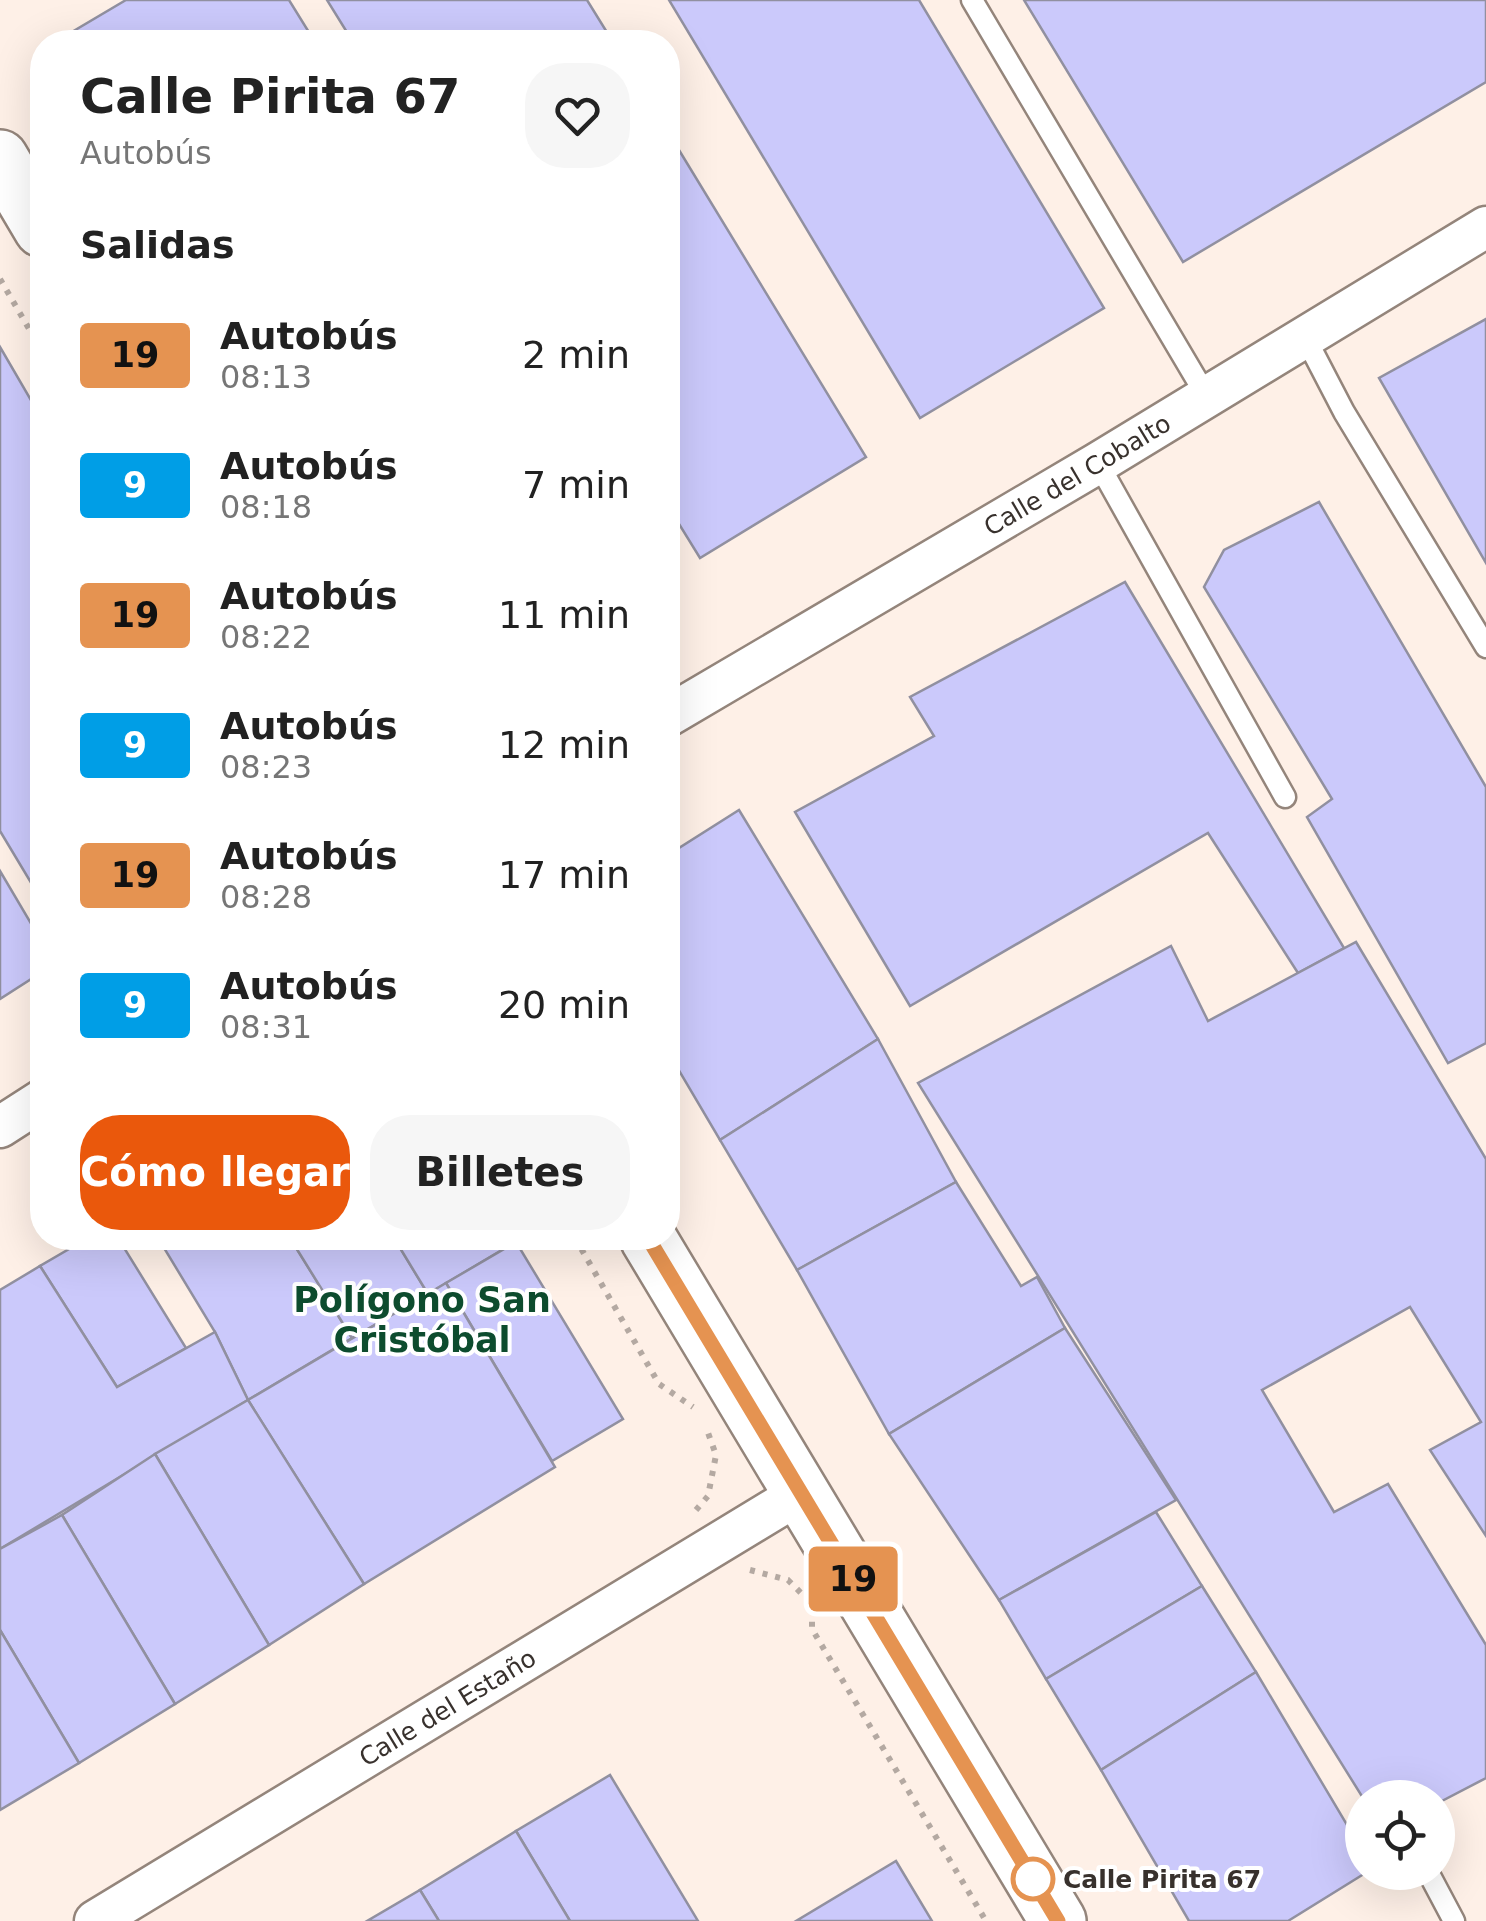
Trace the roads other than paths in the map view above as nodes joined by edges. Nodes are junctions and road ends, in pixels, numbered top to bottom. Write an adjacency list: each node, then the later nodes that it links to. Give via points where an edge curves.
1 (972, 0): 6 (lane)
2 (0, 158): 3 (street)
3 (30, 209)
4 (1486, 227): 5 (street, Calle del Cobalto)
5 (1304, 337): 6 (street, Calle del Cobalto); 8 (lane)
6 (1206, 397): 7 (street, Calle del Cobalto)
7 (1098, 463): 9 (street, Calle del Cobalto); 10 (lane)
8 (1486, 646)
9 (680, 709)
10 (1284, 797)
11 (30, 1108): 12 (street)
12 (0, 1128)
13 (655, 1250): 14 (street)
14 (801, 1493): 16 (street, Calle del Estaño); 17 (street)
15 (1438, 1890): 18 (lane)
16 (95, 1921)
17 (1058, 1921)
18 (1454, 1921)

